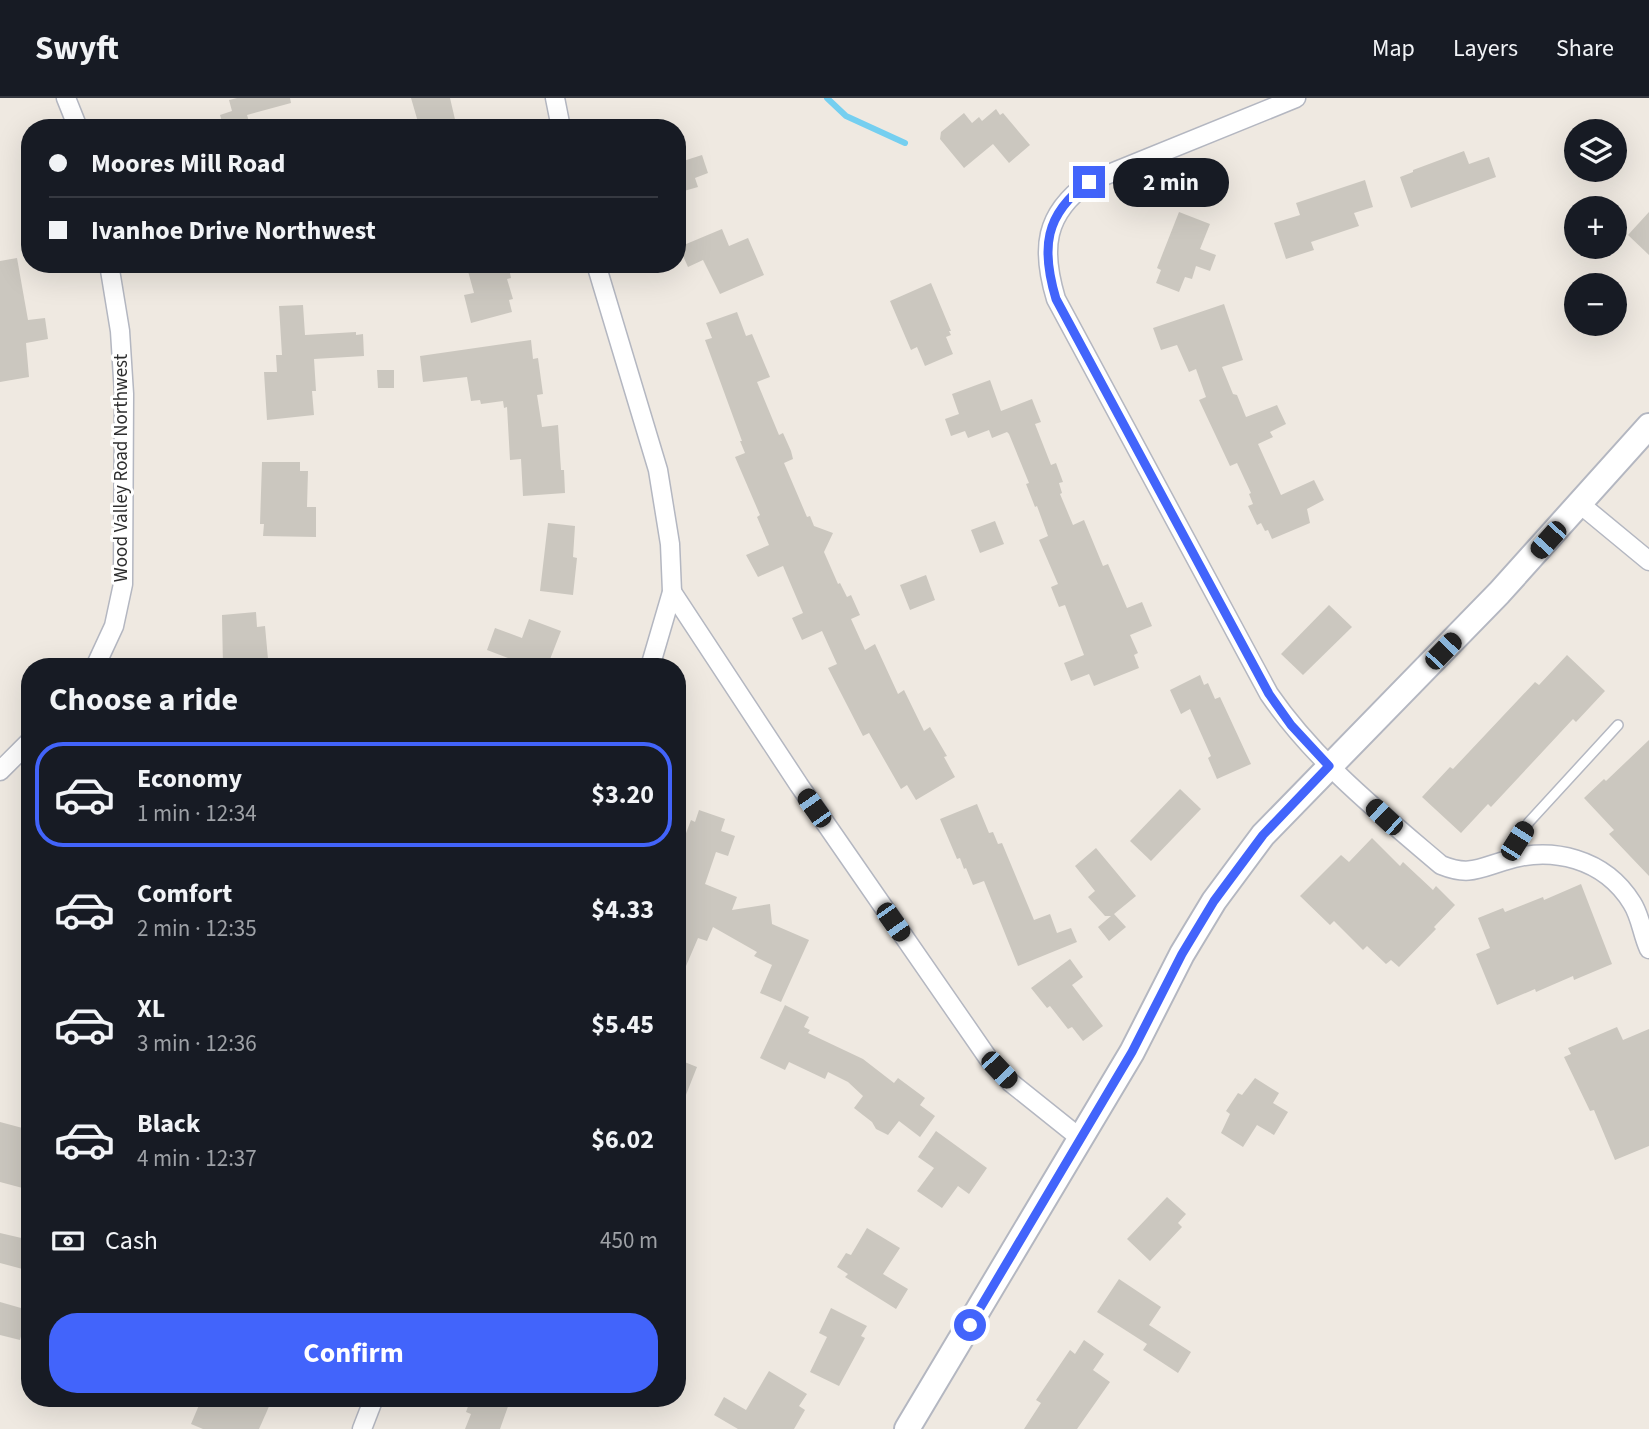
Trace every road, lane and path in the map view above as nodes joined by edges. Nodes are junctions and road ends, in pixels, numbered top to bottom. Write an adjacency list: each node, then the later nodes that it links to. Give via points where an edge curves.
1 (66, 98): 4 (street)
2 (555, 98): 5 (street)
3 (1296, 98): 16 (street, via 1089,182 1072,194 1051,227 1048,272 1056,299 1269,694)
4 (74, 119)
5 (559, 119)
6 (110, 273): 12 (street, Wood Valley Road Northwest, via 124,394 123,584 114,626)
7 (599, 273): 11 (street, via 658,470)
8 (1649, 425): 9 (street)
9 (1580, 504): 10 (street); 16 (street)
10 (1649, 561)
11 (672, 592): 13 (street); 20 (street, via 988,1058 1010,1082)
12 (99, 658)
13 (653, 658)
14 (1618, 725): 18 (lane, via 1529,822)
15 (21, 750): 17 (street)
16 (1329, 766): 18 (street, via 1441,865 1471,872); 20 (street, via 1263,835 1214,901)
17 (0, 771)
18 (1505, 860): 19 (street, via 1554,855 1600,869 1634,905)
19 (1649, 949)
20 (1080, 1138): 23 (street)
21 (371, 1407): 22 (street)
22 (362, 1429)
23 (907, 1429)

